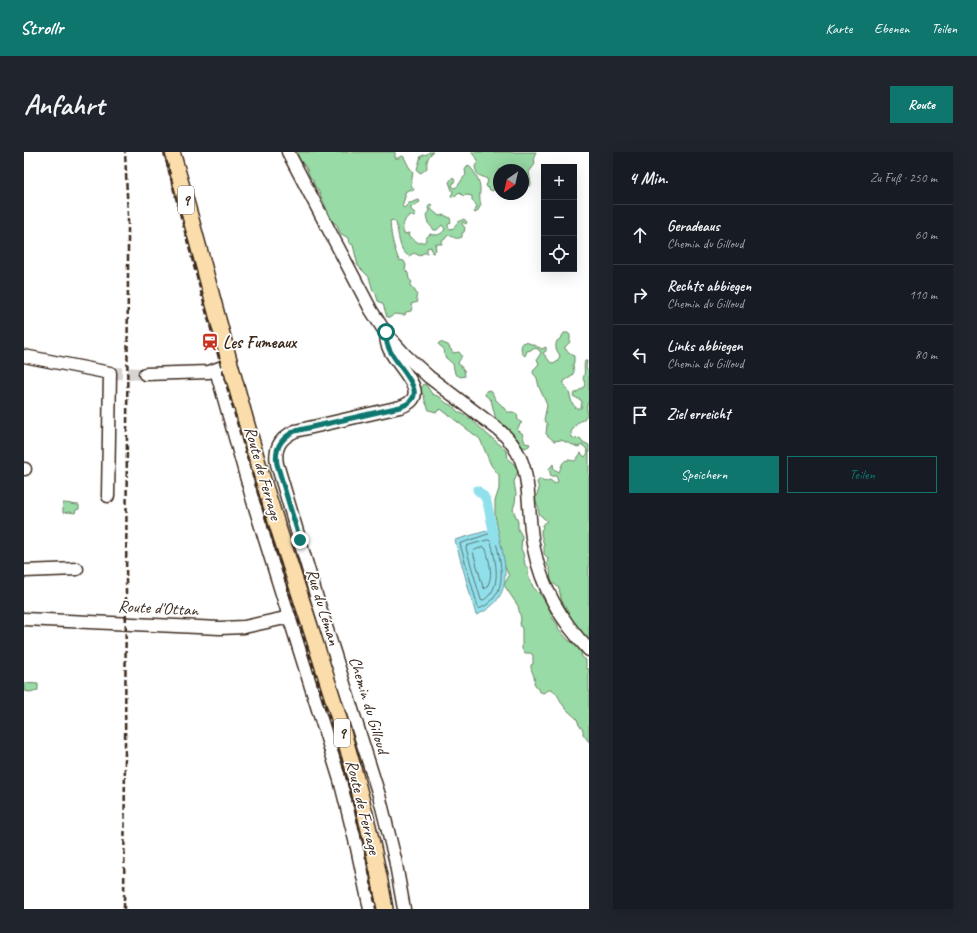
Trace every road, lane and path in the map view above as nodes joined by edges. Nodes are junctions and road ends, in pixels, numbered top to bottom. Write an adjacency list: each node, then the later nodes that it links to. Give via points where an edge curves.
1 (172, 152): 4 (main road, Rue du Léman / 9)
2 (179, 152): 4 (main road, Rue du Léman / 9, via 196,219)
3 (288, 152): 5 (street, via 371,310)
4 (200, 248): 7 (main road, Rue du Léman / 9)
5 (387, 335): 15 (street, via 417,366 499,430 514,446 524,466 528,482 532,543 540,572 558,611); 18 (street, Chemin du Gilloud, via 389,348 414,389 415,394 411,400 400,407 295,431 281,441 276,458 379,795)
6 (24, 356): 10 (street, via 110,373)
7 (231, 364): 8 (street); 17 (main road, Rue du Léman / 9, via 263,478 345,741 374,849)
8 (216, 370): 9 (street); 13 (street, Route de Ferrage, via 253,501)
9 (145, 374)
10 (108, 496)
11 (77, 569): 12 (street)
12 (24, 572)
13 (290, 617): 14 (street, Route d'Ottan, via 227,628); 16 (street, Route de Ferrage, via 340,780)
14 (24, 619)
15 (589, 650)
16 (370, 909)
17 (385, 909)
18 (404, 909)

